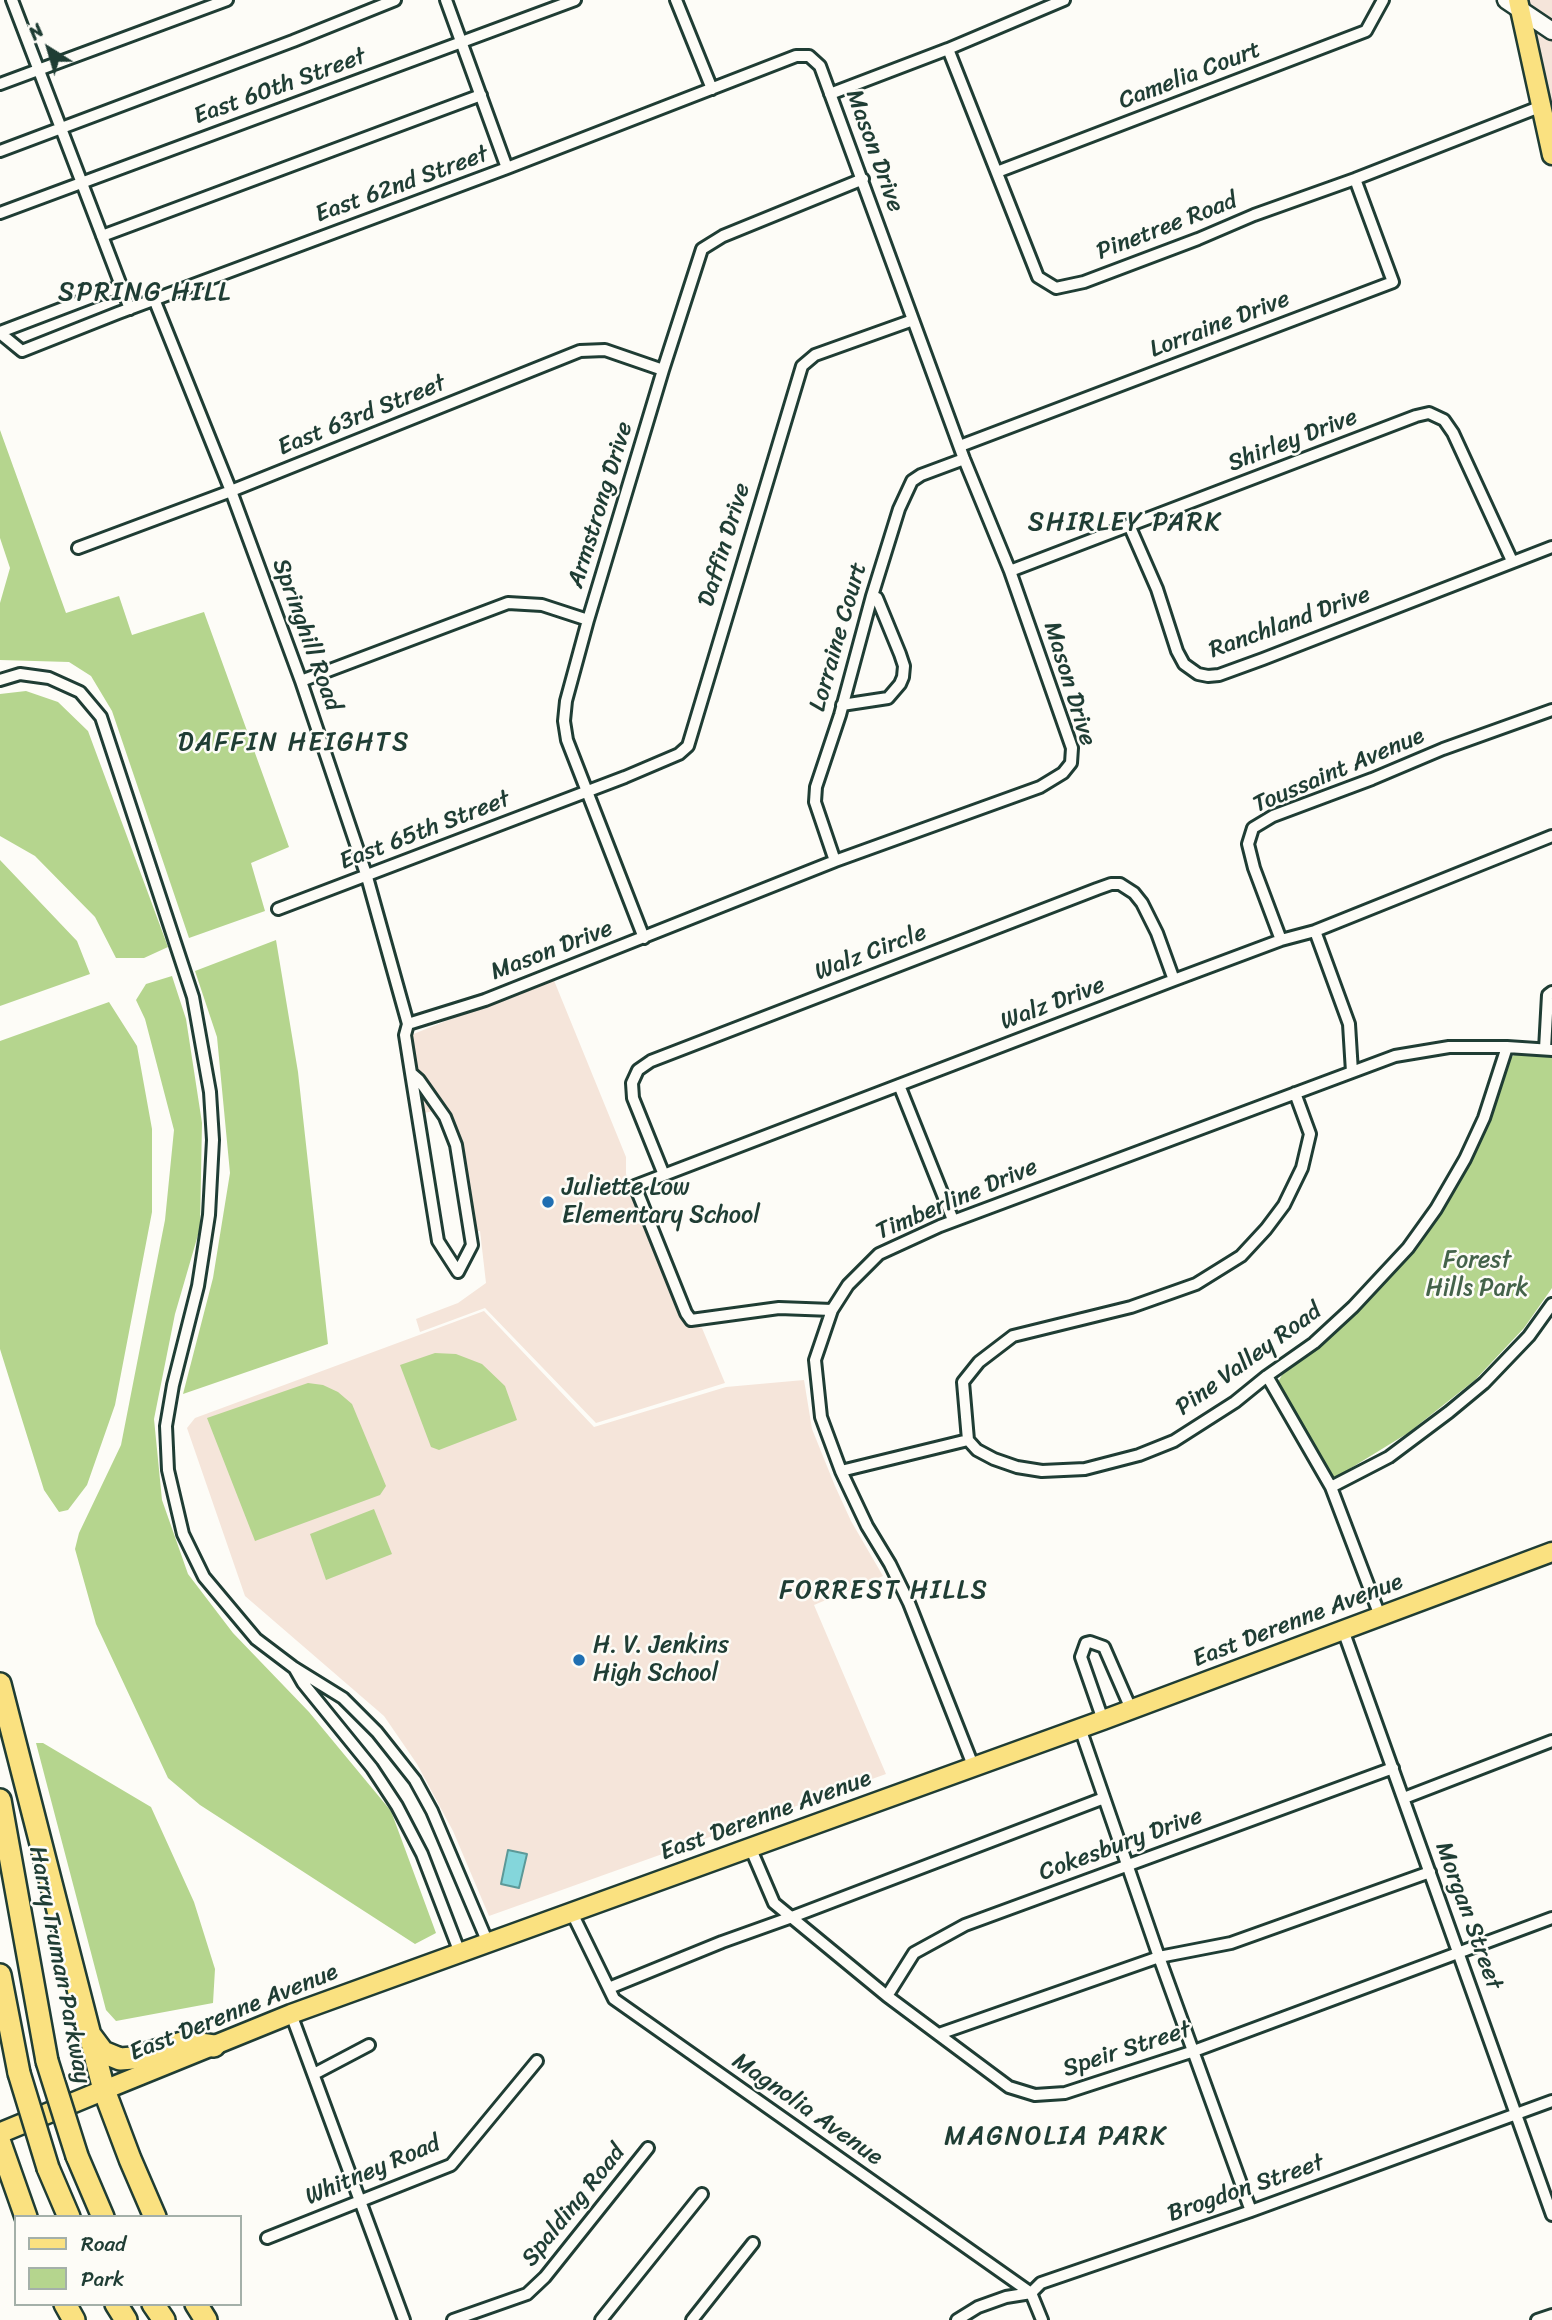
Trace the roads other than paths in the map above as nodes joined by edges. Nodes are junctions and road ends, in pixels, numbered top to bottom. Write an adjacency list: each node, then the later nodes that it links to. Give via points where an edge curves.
1 (12, 0): 14 (street)
2 (227, 0): 14 (street)
3 (395, 0): 20 (street)
4 (446, 0): 11 (street)
5 (575, 0): 11 (street, East 60th Street)
6 (676, 0): 16 (street)
7 (1064, 0): 12 (street)
8 (1383, 0): 24 (street, Camelia Court, via 1366,31)
9 (1514, 3): 10 (main road); 19 (main road)
10 (1552, 31)
11 (461, 42): 18 (street); 27 (street, East 60th Street)
12 (948, 48): 17 (street); 24 (street, Pinetree Road)
13 (820, 66): 16 (street, East 62nd Street, via 809,56 796,56); 17 (street, Mason Drive)
14 (38, 70): 15 (street); 20 (street)
15 (0, 84)
16 (712, 89): 23 (street, East 62nd Street)
17 (830, 94): 26 (street, Mason Drive)
18 (481, 95): 23 (street); 29 (street)
19 (1542, 106): 22 (main road); 25 (street, Pinetree Road)
20 (61, 127): 21 (street); 27 (street)
21 (0, 151)
22 (1552, 155)
23 (507, 169): 31 (street, East 62nd Street)
24 (997, 172): 25 (street, Pinetree Road, via 1038,277 1056,288 1084,282)
25 (1355, 179): 36 (street, Lorraine Drive, via 1393,282)
26 (863, 180): 33 (street, Mason Drive); 35 (street, Armstrong Drive, via 723,236 702,249)
27 (83, 183): 28 (street, East 60th Street); 29 (street)
28 (0, 213)
29 (102, 236): 30 (street)
30 (121, 286): 32 (street); 34 (street)
31 (154, 299): 32 (street, East 62nd Street); 38 (street, Springhill Road)
32 (130, 309): 34 (street, East 62nd Street, via 22,351)
33 (913, 320): 36 (street, Mason Drive); 50 (street, Daffin Drive, via 815,355 802,366 688,746 679,754)
34 (0, 333)
35 (663, 370): 38 (street, East 63rd Street, via 605,350 580,351); 45 (street, Armstrong Drive)
36 (960, 446): 37 (street, Mason Drive)
37 (964, 460): 43 (street, Mason Drive); 44 (street, Lorraine Court, via 912,481)
38 (231, 491): 41 (street, East 63rd Street); 47 (street, Springhill Road)
39 (1129, 525): 42 (street, Shirley Drive, via 1429,413 1453,433); 42 (street, Ranchland Drive, via 1177,651 1184,664 1208,676 1219,676); 43 (street, Shirley Drive)
40 (1552, 547): 42 (street, Ranchland Drive)
41 (78, 548)
42 (1512, 561)
43 (1010, 571): 52 (street, Mason Drive, via 1072,748 1071,763 1040,787)
44 (872, 596): 48 (street, Lorraine Court); 48 (street, via 877,598 900,654 903,677 888,698)
45 (588, 620): 47 (street, via 542,606 508,603); 50 (street, Armstrong Drive, via 564,720)
46 (0, 680): 78 (street, via 20,674 50,678 80,692 100,717 193,997 210,1092 213,1140 209,1215 198,1286 166,1426 168,1469 183,1534 204,1577 256,1639)
47 (302, 681): 53 (street, Springhill Road)
48 (842, 705): 52 (street, Lorraine Court, via 815,802)
49 (1552, 710): 57 (street, Toussaint Avenue, via 1273,816 1253,828 1248,844)
50 (587, 792): 53 (street, East 65th Street); 56 (street, Armstrong Drive)
51 (1552, 836): 55 (street, Walz Drive)
52 (835, 861): 56 (street, Mason Drive)
53 (367, 877): 54 (street, East 65th Street); 60 (street, Springhill Road)
54 (278, 909)
55 (1315, 931): 57 (street, Walz Drive); 63 (street, via 1349,1024)
56 (644, 938): 60 (street, Mason Drive, via 485,1000)
57 (1281, 940): 58 (street, Walz Drive)
58 (1174, 980): 65 (street, Walz Drive); 67 (street, Walz Circle, via 1156,931 1134,893 1119,884 1097,889 651,1061 638,1070 632,1083 633,1098)
59 (1552, 992): 62 (street, via 1548,995)
60 (408, 1024): 64 (street, Springhill Road, via 405,1035)
61 (1507, 1047): 62 (street, Timberline Drive); 63 (street, Timberline Drive, via 1448,1047 1395,1056); 71 (street, Pine Valley Road, via 1465,1159 1408,1248 1314,1343)
62 (1548, 1049)
63 (1352, 1072): 66 (street, Timberline Drive)
64 (411, 1073): 64 (street, Springhill Road, via 438,1241 458,1272 472,1245 472,1233 456,1145 444,1117)
65 (899, 1085): 67 (street, Walz Drive); 68 (street)
66 (1295, 1093): 68 (street, Timberline Drive); 72 (street, via 1310,1134 1302,1168 1284,1205 1241,1256 1196,1284 1131,1307 1013,1336 963,1381)
67 (664, 1175): 70 (street, Walz Drive, via 635,1186 691,1320 779,1308)
68 (953, 1220): 70 (street, Timberline Drive, via 879,1254 848,1284)
69 (1552, 1304): 74 (street, via 1484,1383 1449,1412 1389,1457)
70 (832, 1310): 73 (street, Timberline Drive, via 815,1360 821,1417)
71 (1268, 1376): 72 (street, Pine Valley Road, via 1174,1441 1085,1469 1017,1467 977,1450); 74 (street)
72 (968, 1440): 73 (street)
73 (841, 1471): 84 (street, Timberline Drive, via 909,1603)
74 (1331, 1487): 76 (street)
75 (1552, 1552): 76 (main road, East Derenne Avenue)
76 (1380, 1616): 77 (main road, East Derenne Avenue)
77 (1343, 1630): 80 (main road, East Derenne Avenue); 85 (street, Morgan Street)
78 (293, 1667): 95 (street, via 343,1698 415,1780); 97 (street, via 397,1807 422,1854)
79 (0, 1684): 104 (highway)
80 (1131, 1709): 81 (main road, East Derenne Avenue); 81 (street, via 1104,1647 1086,1643 1081,1657)
81 (1103, 1720): 82 (main road, East Derenne Avenue)
82 (1080, 1728): 84 (main road, East Derenne Avenue); 86 (street)
83 (1552, 1741): 87 (street)
84 (974, 1768): 89 (main road, East Derenne Avenue)
85 (1393, 1768): 87 (street, Morgan Street); 90 (street, Cokesbury Drive)
86 (1104, 1798): 90 (street); 93 (street)
87 (1404, 1798): 91 (street, Morgan Street)
88 (0, 1800): 121 (highway, Harry Truman Parkway, bridge, via 47,2061 77,2156)
89 (750, 1847): 92 (main road, East Derenne Avenue); 93 (street, Speir Street, via 774,1903)
90 (1128, 1864): 98 (street); 101 (street, Cokesbury Drive, via 965,1925 914,1953)
91 (1430, 1872): 96 (street, Morgan Street); 98 (street, via 1231,1943)
92 (572, 1913): 95 (main road, East Derenne Avenue); 100 (street, Magnolia Avenue)
93 (792, 1917): 100 (street); 101 (street, Speir Street)
94 (1552, 1918): 96 (street, Speir Street)
95 (488, 1943): 97 (main road, East Derenne Avenue)
96 (1458, 1952): 107 (street, Speir Street); 112 (street, Morgan Street)
97 (460, 1953): 102 (main road, East Derenne Avenue)
98 (1159, 1957): 103 (street); 107 (street)
99 (0, 1975): 120 (highway, bridge, via 19,2073 48,2168)
100 (609, 1988): 126 (street, Magnolia Avenue, via 614,1999)
101 (887, 1996): 103 (street, Speir Street)
102 (291, 2014): 106 (main road, East Derenne Avenue); 109 (street)
103 (939, 2034): 107 (street, Speir Street, via 1009,2087 1035,2095 1065,2094)
104 (91, 2035): 106 (highway, via 103,2052 120,2059 185,2042); 110 (highway)
105 (369, 2045): 109 (street)
106 (214, 2046): 110 (main road, East Derenne Avenue)
107 (1194, 2052): 118 (street)
108 (537, 2061): 117 (street, Whitney Road, via 451,2165)
109 (314, 2074): 117 (street)
110 (104, 2090): 113 (highway, East Derenne Avenue); 122 (highway)
111 (1552, 2101): 112 (street, Brogdon Street)
112 (1516, 2114): 118 (street, Brogdon Street); 123 (street, Morgan Street)
113 (0, 2133)
114 (0, 2143): 119 (highway)
115 (648, 2148): 129 (street, Spalding Road, via 527,2294)
116 (702, 2194): 130 (street)
117 (359, 2203): 124 (street, Whitney Road); 128 (street)
118 (1251, 2211): 126 (street, Brogdon Street, via 1041,2283)
119 (25, 2215)
120 (68, 2215)
121 (102, 2215)
122 (154, 2215)
123 (1552, 2215)
124 (267, 2238)
125 (753, 2243): 131 (street)
126 (1031, 2293): 132 (street, Brogdon Street, via 978,2306); 133 (street)
127 (1552, 2315): 134 (street)
128 (404, 2320)
129 (453, 2320)
130 (601, 2320)
131 (692, 2320)
132 (957, 2320)
133 (1042, 2320)
134 (1538, 2320)

